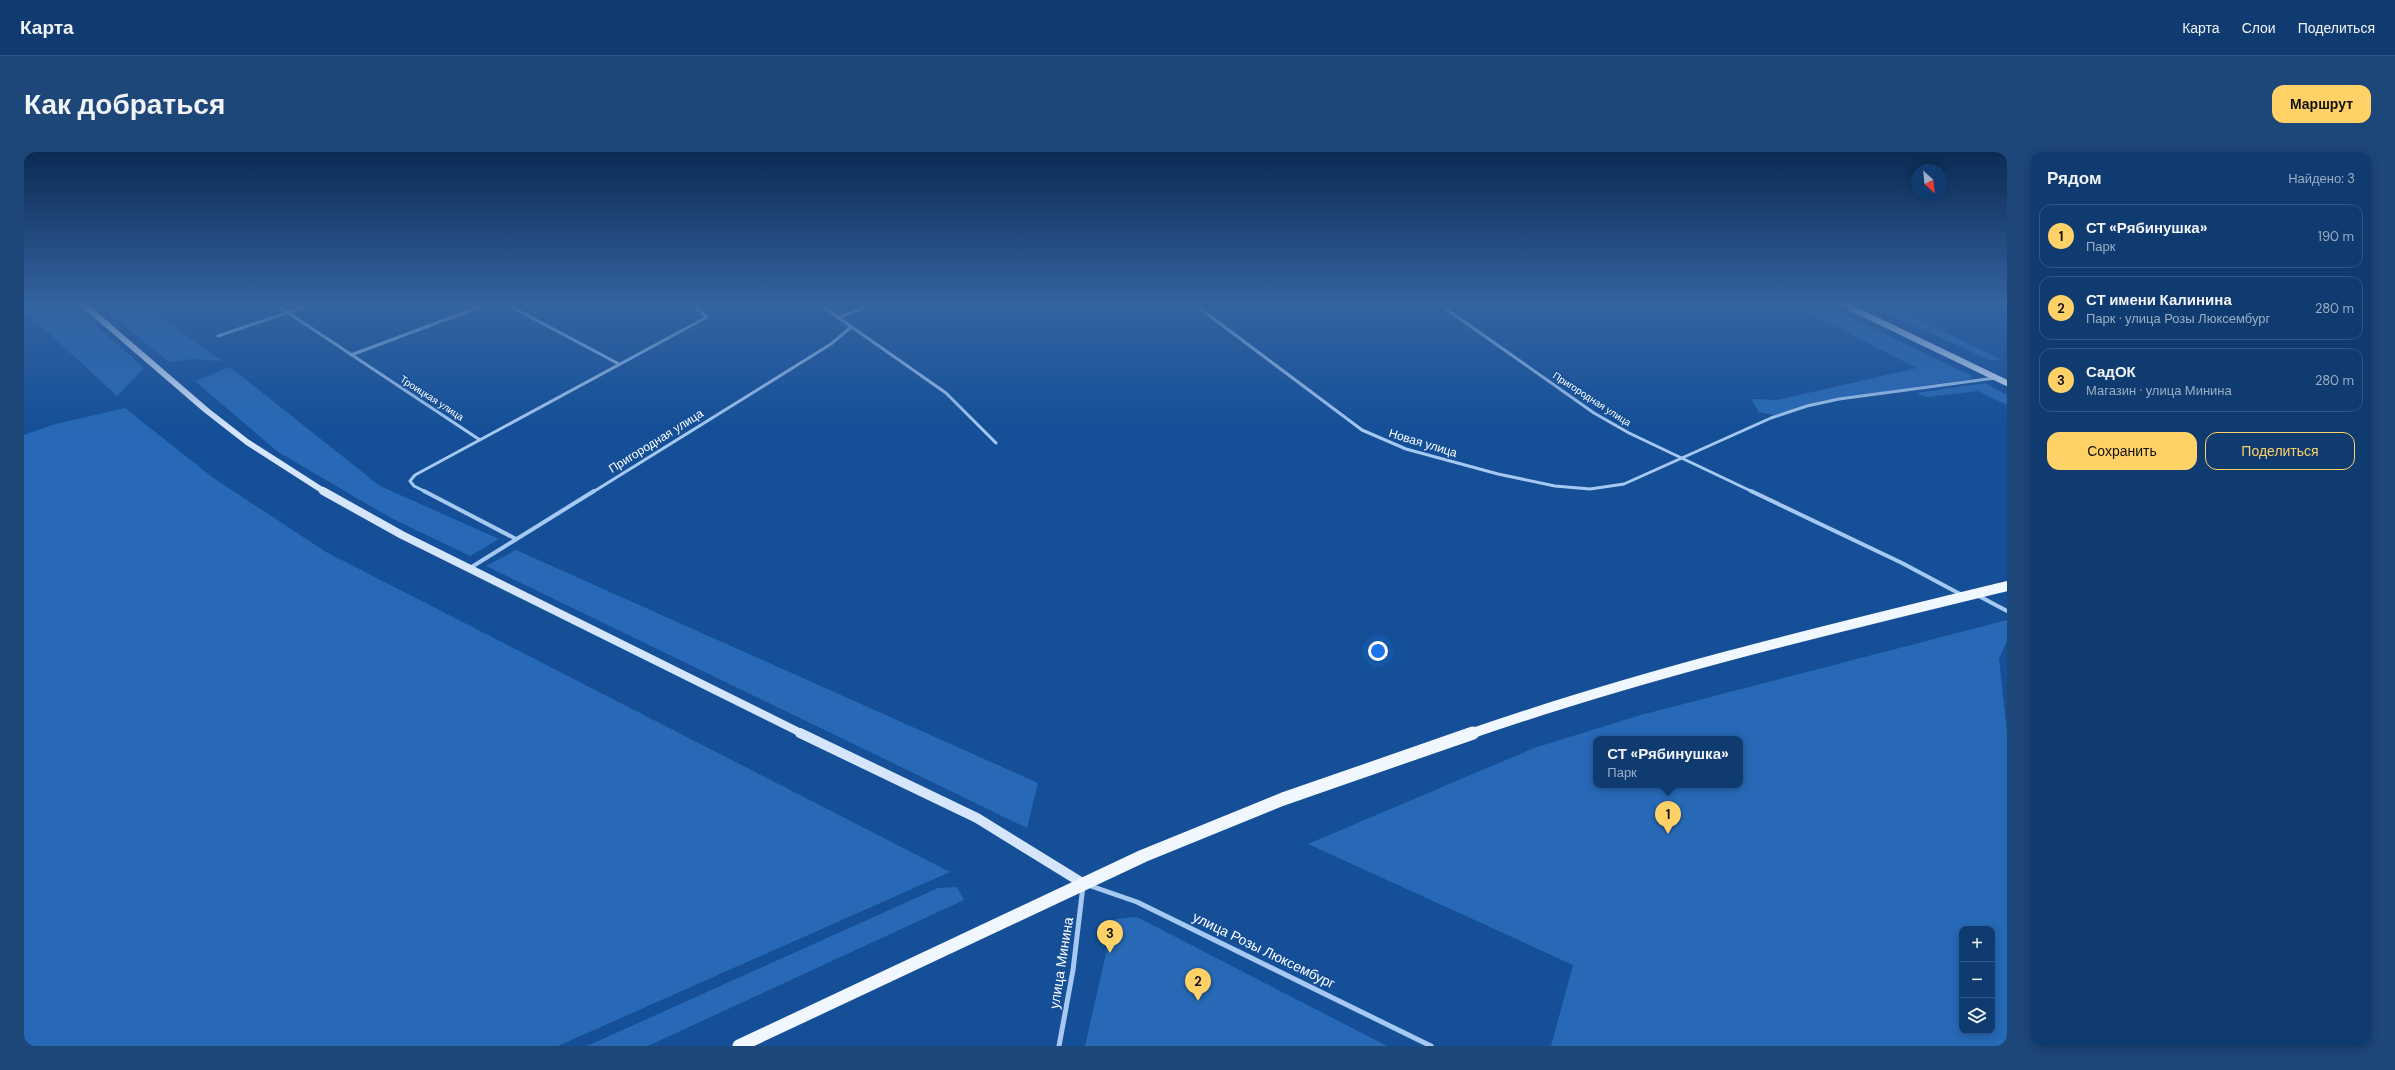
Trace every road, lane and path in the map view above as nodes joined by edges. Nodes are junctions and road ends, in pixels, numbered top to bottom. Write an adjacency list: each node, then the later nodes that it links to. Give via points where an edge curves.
1 (131, 346): 19 (street, via 206,410 292,472 402,535)
2 (337, 346): 11 (street, Троицкая улица)
3 (376, 346): 11 (street)
4 (585, 346): 12 (street)
5 (653, 346): 12 (street)
6 (828, 346): 18 (street, Пригородная улица)
7 (878, 346): 16 (street, via 946,392)
8 (1250, 346): 17 (street, Новая улица, via 1362,430 1406,449 1498,474 1555,486 1590,489 1624,484)
9 (1499, 346): 17 (street, Пригородная улица, via 1594,412 1629,433)
10 (1930, 346): 13 (street)
11 (351, 355): 15 (street, Троицкая улица)
12 (619, 364): 15 (street)
13 (1997, 378): 14 (street); 17 (street, Новая улица, via 1839,399 1807,406 1771,418)
14 (2007, 382)
15 (480, 440): 18 (street, via 415,475 410,481 414,486)
16 (996, 443)
17 (1682, 458): 21 (street, Пригородная улица)
18 (516, 539): 19 (street, Пригородная улица)
19 (470, 568): 23 (street, via 711,690 977,818)
20 (2007, 586): 21 (main road)
21 (1970, 595): 22 (street, Пригородная улица); 23 (main road, via 1723,656 1536,711 1283,799 1187,836)
22 (2007, 611)
23 (1084, 884): 24 (main road); 25 (street, улица Минина, via 1074,963); 26 (street, улица Розы Люксембург, via 1137,902)
24 (739, 1046)
25 (1059, 1046)
26 (1431, 1046)

